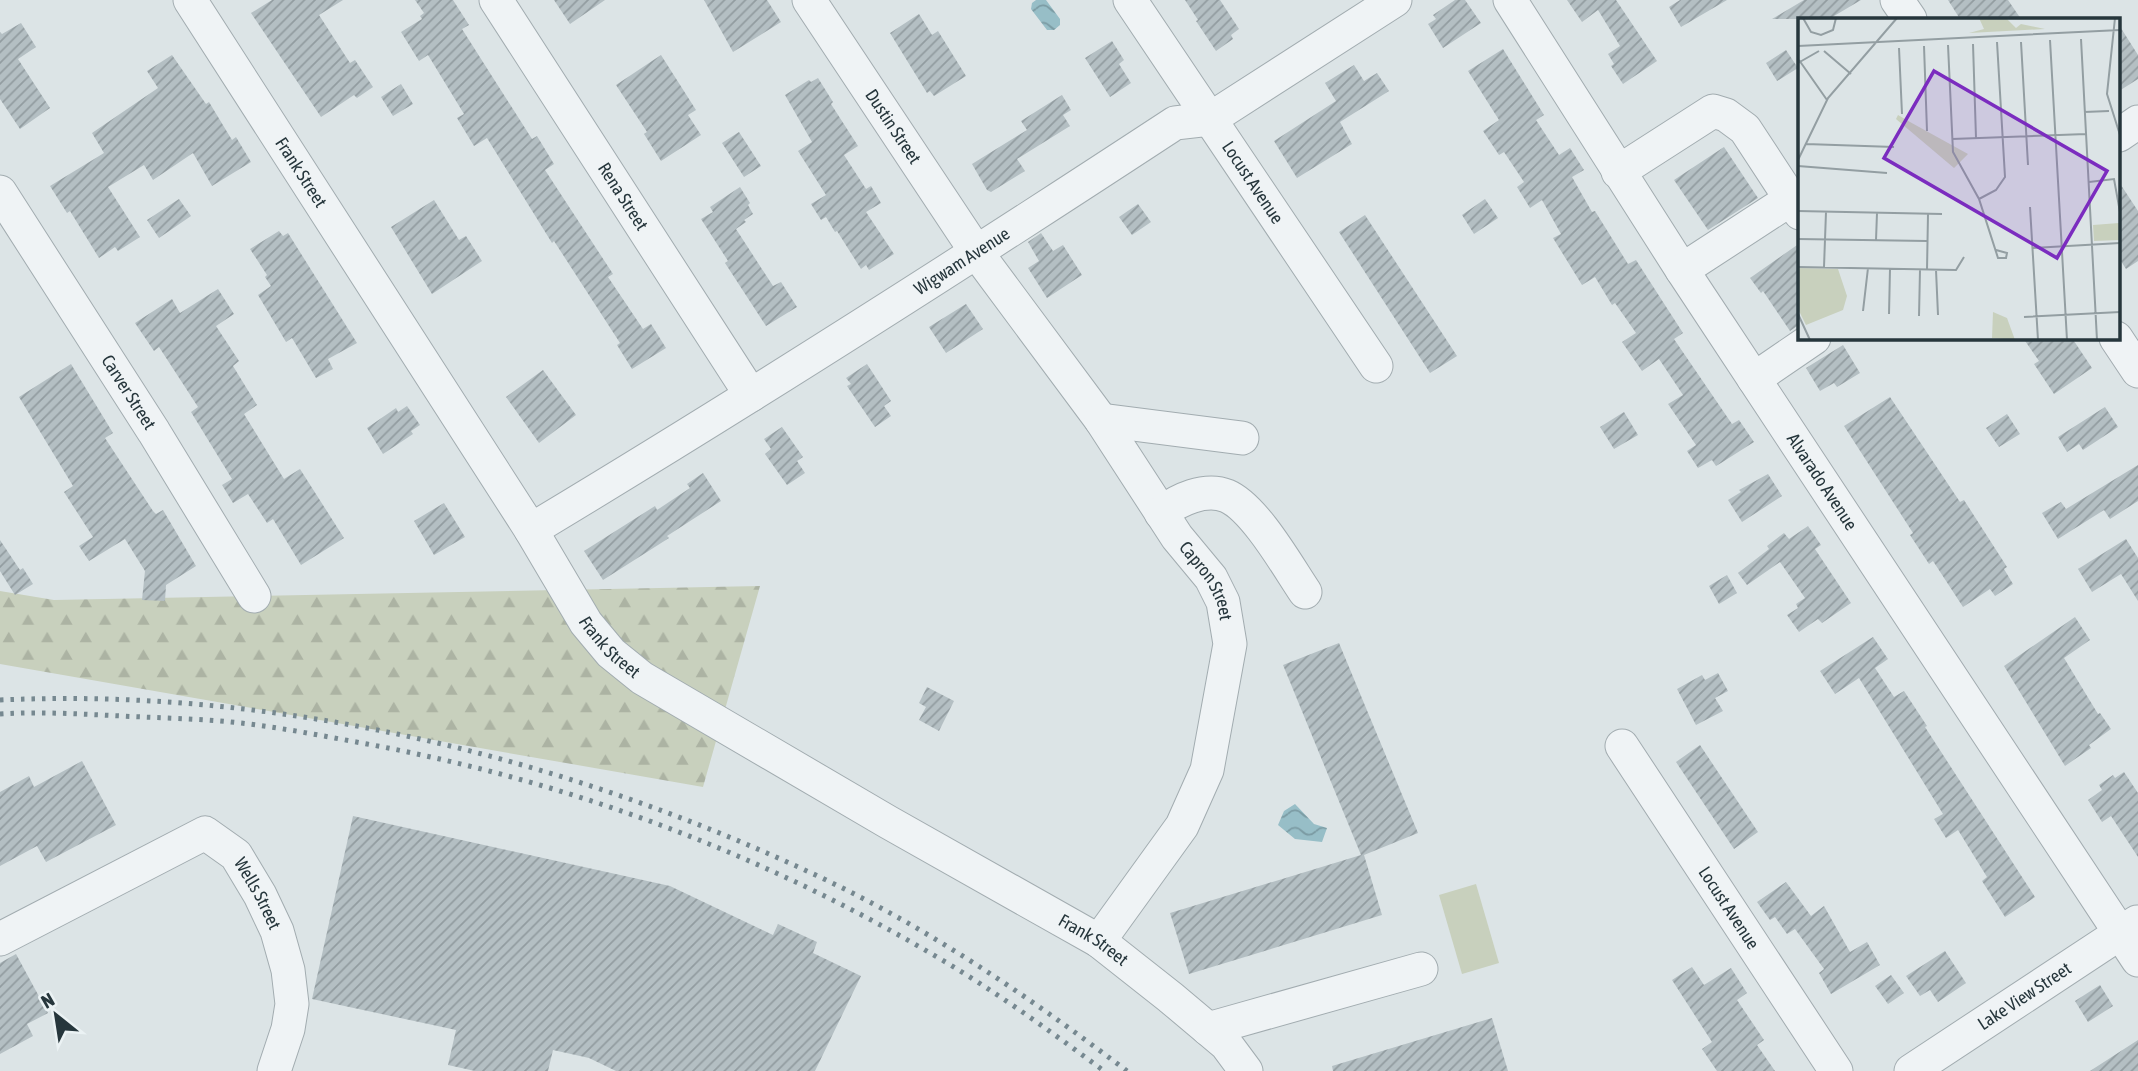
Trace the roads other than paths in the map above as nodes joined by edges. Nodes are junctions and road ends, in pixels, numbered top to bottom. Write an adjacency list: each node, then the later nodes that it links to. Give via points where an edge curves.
1 (190, 0): 26 (street, Frank Street)
2 (496, 0): 22 (street, Rena Street)
3 (809, 0): 15 (street, Dustin Street)
4 (1130, 0): 9 (street, Locust Avenue)
5 (1395, 0): 9 (street, Wigwam Avenue)
6 (1510, 0): 12 (street, Alvarado Avenue)
7 (1897, 0): 8 (street)
8 (1909, 18)
9 (1210, 119): 15 (street, Wigwam Avenue, via 1175,123); 19 (street, Locust Avenue)
10 (2138, 122): 11 (street)
11 (2120, 134)
12 (1618, 172): 14 (street, via 1713,111 1745,130); 16 (street, Alvarado Avenue)
13 (0, 192): 28 (street, Carver Street)
14 (1796, 206): 16 (street)
15 (976, 253): 22 (street, Wigwam Avenue); 23 (street, Capron Street)
16 (1682, 270): 21 (street, Alvarado Avenue)
17 (1811, 340): 21 (street)
18 (2117, 340): 20 (street)
19 (1376, 366)
20 (2138, 371)
21 (1754, 379): 30 (street, Alvarado Avenue)
22 (751, 395): 26 (street, Wigwam Avenue)
23 (1101, 421): 24 (street); 25 (street, Capron Street)
24 (1242, 438)
25 (1161, 513): 27 (street, via 1178,500 1226,495 1258,523); 32 (street, Capron Street, via 1211,578 1223,602 1228,661 1200,789 1182,826)
26 (531, 530): 32 (street, Frank Street, via 593,633 642,678)
27 (1306, 592)
28 (254, 596)
29 (1622, 746): 37 (street, Locust Avenue)
30 (2132, 938): 38 (street, Lake View Street)
31 (0, 939): 35 (street, Wells Street, via 205,833 236,855 277,932 292,1004)
32 (1100, 942): 34 (street, Frank Street)
33 (1421, 969): 34 (street)
34 (1208, 1029): 36 (street, Frank Street)
35 (274, 1071)
36 (1246, 1071)
37 (1836, 1071)
38 (1911, 1071)

